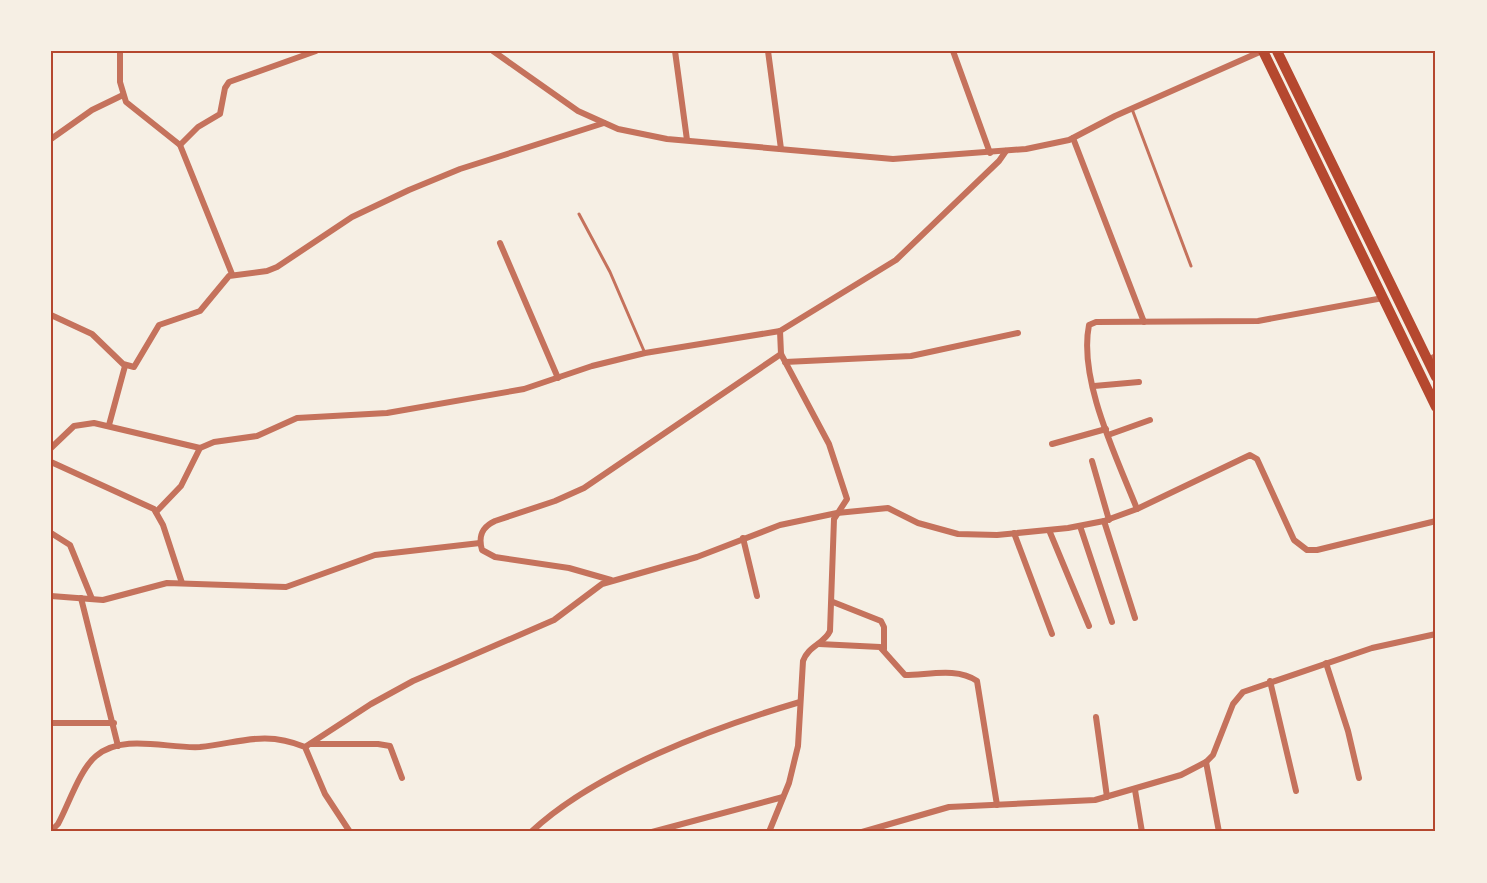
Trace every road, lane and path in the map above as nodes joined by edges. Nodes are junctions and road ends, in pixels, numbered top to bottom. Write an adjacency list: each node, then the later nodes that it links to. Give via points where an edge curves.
1 (120, 51): 10 (street)
2 (316, 51): 16 (street, via 230,82 220,114 198,127)
3 (493, 51): 9 (street)
4 (675, 51): 15 (street)
5 (768, 51): 17 (street)
6 (953, 51): 19 (street)
7 (1263, 51): 11 (street); 24 (highway)
8 (1277, 51): 31 (highway)
9 (503, 54): 12 (street, via 578,111)
10 (123, 95): 14 (street, via 92,110); 16 (street, via 131,107)
11 (1132, 109): 13 (street); 22 (lane)
12 (604, 123): 15 (street, via 618,129); 23 (street, via 460,170 352,217 277,267)
13 (1073, 138): 18 (street); 26 (street)
14 (51, 139)
15 (687, 140): 17 (street)
16 (180, 145): 23 (street)
17 (781, 149): 19 (street, via 892,159)
18 (1006, 151): 19 (street); 27 (street, via 896,260)
19 (990, 153)
20 (579, 214): 29 (lane, via 610,272)
21 (500, 243): 35 (street)
22 (1191, 266)
23 (232, 274): 33 (street, via 200,311 159,325 138,364)
24 (1383, 298): 26 (street, via 1258,321); 38 (highway)
25 (51, 315): 33 (street, via 92,334)
26 (1144, 322): 37 (street, via 1089,325)
27 (780, 331): 29 (street); 30 (street)
28 (1018, 333): 32 (street, via 911,356)
29 (645, 353): 35 (street)
30 (781, 354): 32 (street); 57 (street, via 584,488 487,525)
31 (1432, 358): 34 (highway)
32 (785, 362): 49 (street, via 836,459 847,499)
33 (125, 366): 40 (street)
34 (1436, 377)
35 (558, 378): 44 (street, via 524,389 387,413 297,418 257,436)
36 (1139, 382): 37 (street)
37 (1094, 386): 41 (street)
38 (1436, 407)
39 (1150, 420): 41 (street)
40 (109, 425): 43 (street, via 74,426); 44 (street)
41 (1107, 432): 42 (street); 47 (street)
42 (1052, 444)
43 (51, 448)
44 (200, 448): 48 (street, via 181,486)
45 (1092, 461): 50 (street)
46 (51, 462): 48 (street)
47 (1137, 509): 50 (street); 51 (street, via 1252,455 1294,540 1307,550)
48 (156, 512): 59 (street)
49 (837, 513): 55 (street, via 888,508 918,523 958,534); 56 (street); 64 (street)
50 (1106, 520): 52 (street); 65 (street)
51 (1436, 521)
52 (1080, 526): 53 (street); 66 (street)
53 (1050, 530): 55 (street); 67 (street)
54 (51, 533): 63 (street, via 70,545)
55 (1014, 533): 68 (street)
56 (742, 538): 58 (street, via 697,557); 61 (street)
57 (480, 543): 58 (street, via 486,554 495,557 569,568); 59 (street, via 375,555 286,587)
58 (611, 580): 79 (street, via 555,620 413,681)
59 (182, 582): 63 (street, via 152,586 115,598)
60 (51, 596): 62 (street)
61 (757, 596)
62 (81, 598): 63 (street); 77 (street)
63 (92, 599)
64 (833, 602): 70 (street, via 830,631); 71 (street, via 881,621)
65 (1135, 618)
66 (1112, 622)
67 (1089, 627)
68 (1052, 634)
69 (1436, 634): 72 (street)
70 (816, 644): 71 (street, via 864,644); 74 (street, via 803,661)
71 (884, 649): 87 (street, via 905,675 946,673 977,681)
72 (1326, 663): 73 (street); 82 (street)
73 (1270, 681): 80 (street, via 1237,698 1220,742); 84 (street)
74 (800, 702): 85 (street, via 798,746); 90 (street, via 708,732 615,776 587,791)
75 (1096, 717): 86 (street)
76 (51, 723): 77 (street)
77 (114, 723): 78 (street)
78 (118, 746): 79 (street, via 199,747 252,737); 88 (street, via 94,757)
79 (307, 746): 81 (street, via 390,746); 89 (street, via 326,794)
80 (1206, 762): 83 (street); 95 (street)
81 (402, 778)
82 (1359, 778)
83 (1135, 790): 86 (street); 94 (street)
84 (1296, 791)
85 (783, 797): 91 (street); 92 (street)
86 (1107, 797): 87 (street)
87 (997, 805): 93 (street, via 949,807)
88 (51, 831)
89 (350, 832)
90 (531, 832)
91 (652, 832)
92 (769, 832)
93 (862, 832)
94 (1142, 832)
95 (1219, 832)

